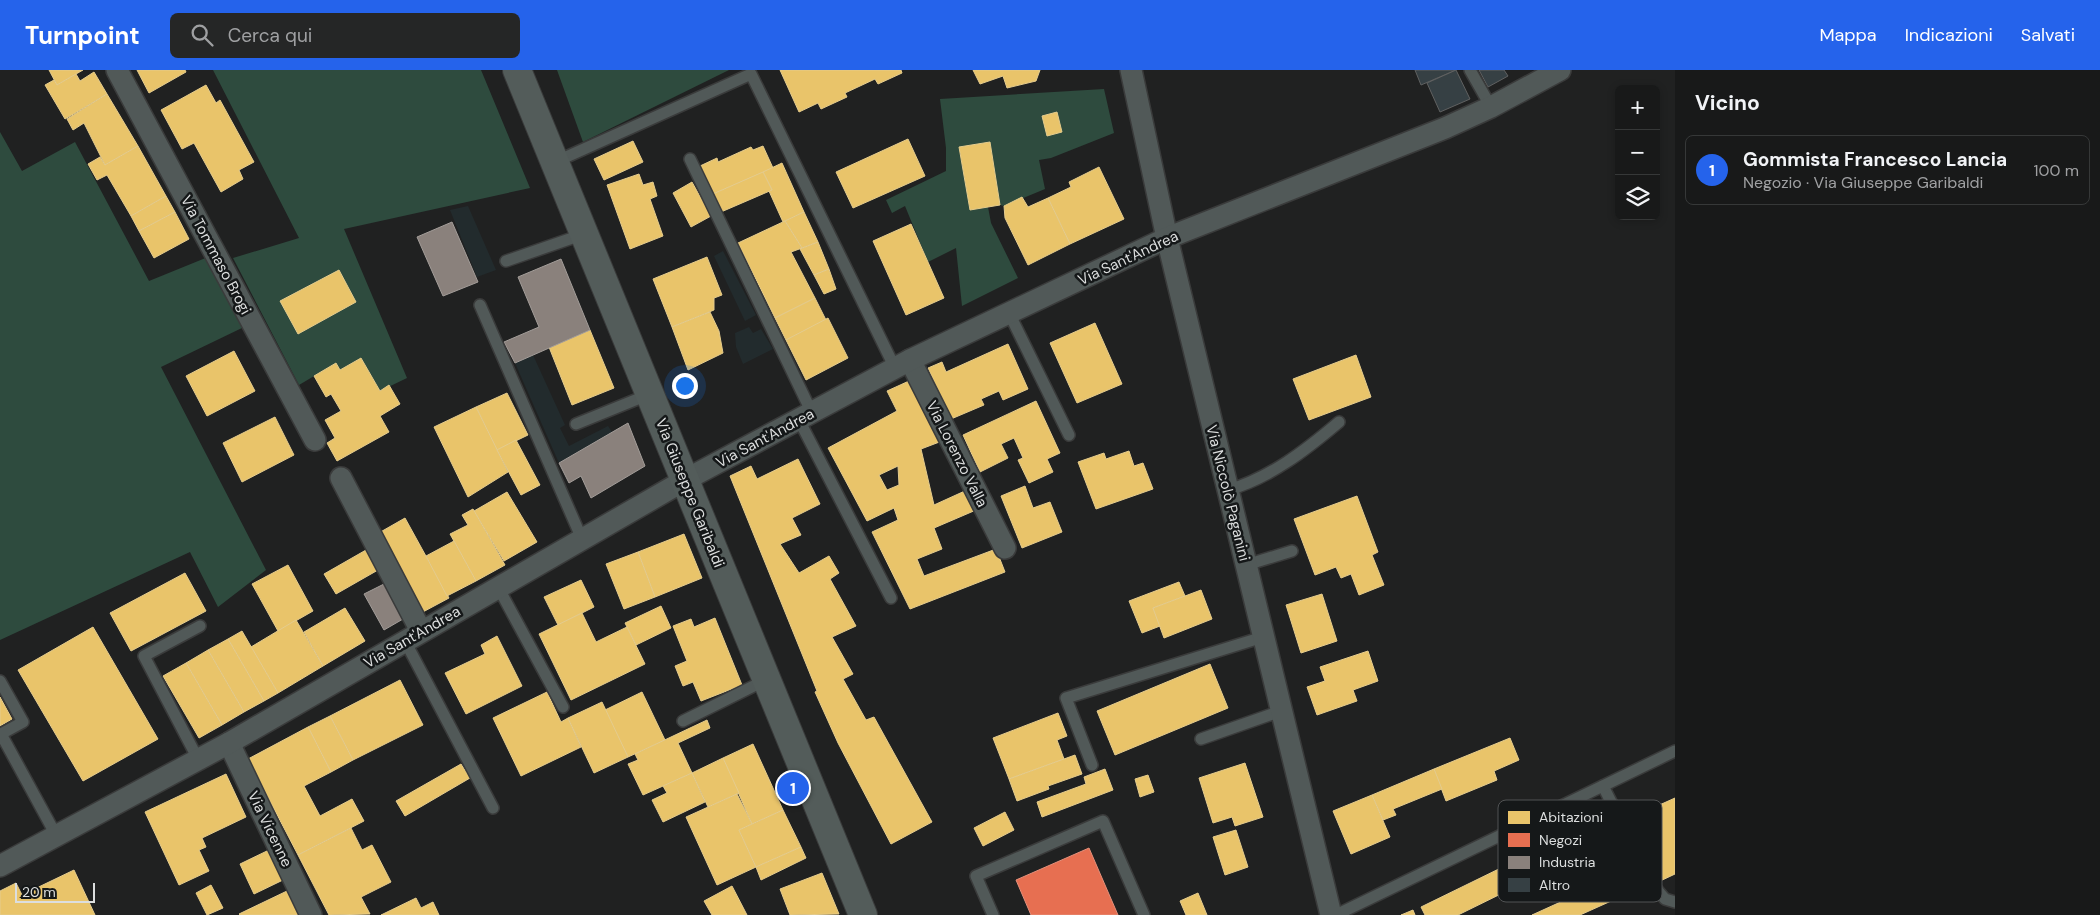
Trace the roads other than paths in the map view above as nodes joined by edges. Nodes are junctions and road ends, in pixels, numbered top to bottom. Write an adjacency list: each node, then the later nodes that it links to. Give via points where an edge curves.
1 (117, 70): 20 (street, Via Tommaso Brogi)
2 (517, 70): 8 (street, Via Giuseppe Garibaldi)
3 (1131, 70): 10 (street, Via Niccolò Paganini)
4 (1470, 70): 6 (lane)
5 (1560, 70): 6 (street, Via Sant'Andrea)
6 (1490, 107): 10 (street, Via Sant'Andrea)
7 (690, 158): 16 (lane)
8 (555, 162): 9 (street, Via Giuseppe Garibaldi); 14 (lane, via 751,74)
9 (584, 234): 11 (lane); 15 (street, Via Giuseppe Garibaldi)
10 (1166, 238): 13 (street, Via Sant'Andrea); 23 (street, Via Niccolò Paganini)
11 (506, 261)
12 (480, 305): 24 (lane)
13 (1009, 313): 14 (street, Via Sant'Andrea); 19 (lane)
14 (902, 364): 16 (street, Via Sant'Andrea); 25 (street, Via Lorenzo Valla)
15 (650, 394): 18 (lane); 22 (street, Via Giuseppe Garibaldi)
16 (805, 417): 22 (street, Via Sant'Andrea); 29 (lane)
17 (1339, 422): 23 (lane, via 1286,462 1249,484)
18 (576, 424)
19 (1070, 435)
20 (315, 440)
21 (341, 478): 31 (street)
22 (685, 480): 24 (street, Via Sant'Andrea); 33 (street, Via Giuseppe Garibaldi)
23 (1228, 490): 27 (street, Via Niccolò Paganini)
24 (582, 539): 28 (street, Via Sant'Andrea)
25 (1005, 548)
26 (1292, 552): 27 (lane)
27 (1246, 565): 32 (street, Via Niccolò Paganini)
28 (498, 587): 31 (street, Via Sant'Andrea); 35 (lane)
29 (891, 598)
30 (200, 626): 41 (lane, via 144,656)
31 (413, 636): 39 (street, Via Sant'Andrea); 46 (lane)
32 (1263, 637): 36 (street, Via Niccolò Paganini); 42 (lane, via 1066,698)
33 (766, 680): 37 (lane); 53 (street, Via Giuseppe Garibaldi)
34 (0, 681): 47 (lane, via 23,722 1,734)
35 (563, 707)
36 (1281, 711): 38 (lane); 56 (street, Via Niccolò Paganini)
37 (683, 721)
38 (1201, 738)
39 (229, 742): 41 (street, Via Sant'Andrea); 52 (street, Via Vicenne)
40 (1675, 751): 43 (lane)
41 (198, 759): 47 (street, Via Sant'Andrea)
42 (1092, 765)
43 (1603, 786): 44 (lane); 45 (lane)
44 (1574, 800)
45 (1610, 800)
46 (493, 808)
47 (56, 835): 49 (street, Via Sant'Andrea)
48 (1498, 837): 57 (lane)
49 (0, 866)
50 (1662, 896): 51 (lane)
51 (1675, 902)
52 (311, 915)
53 (863, 915)
54 (992, 915): 55 (lane, via 976,876 1103,821)
55 (1144, 915)
56 (1331, 915)
57 (1336, 915)

